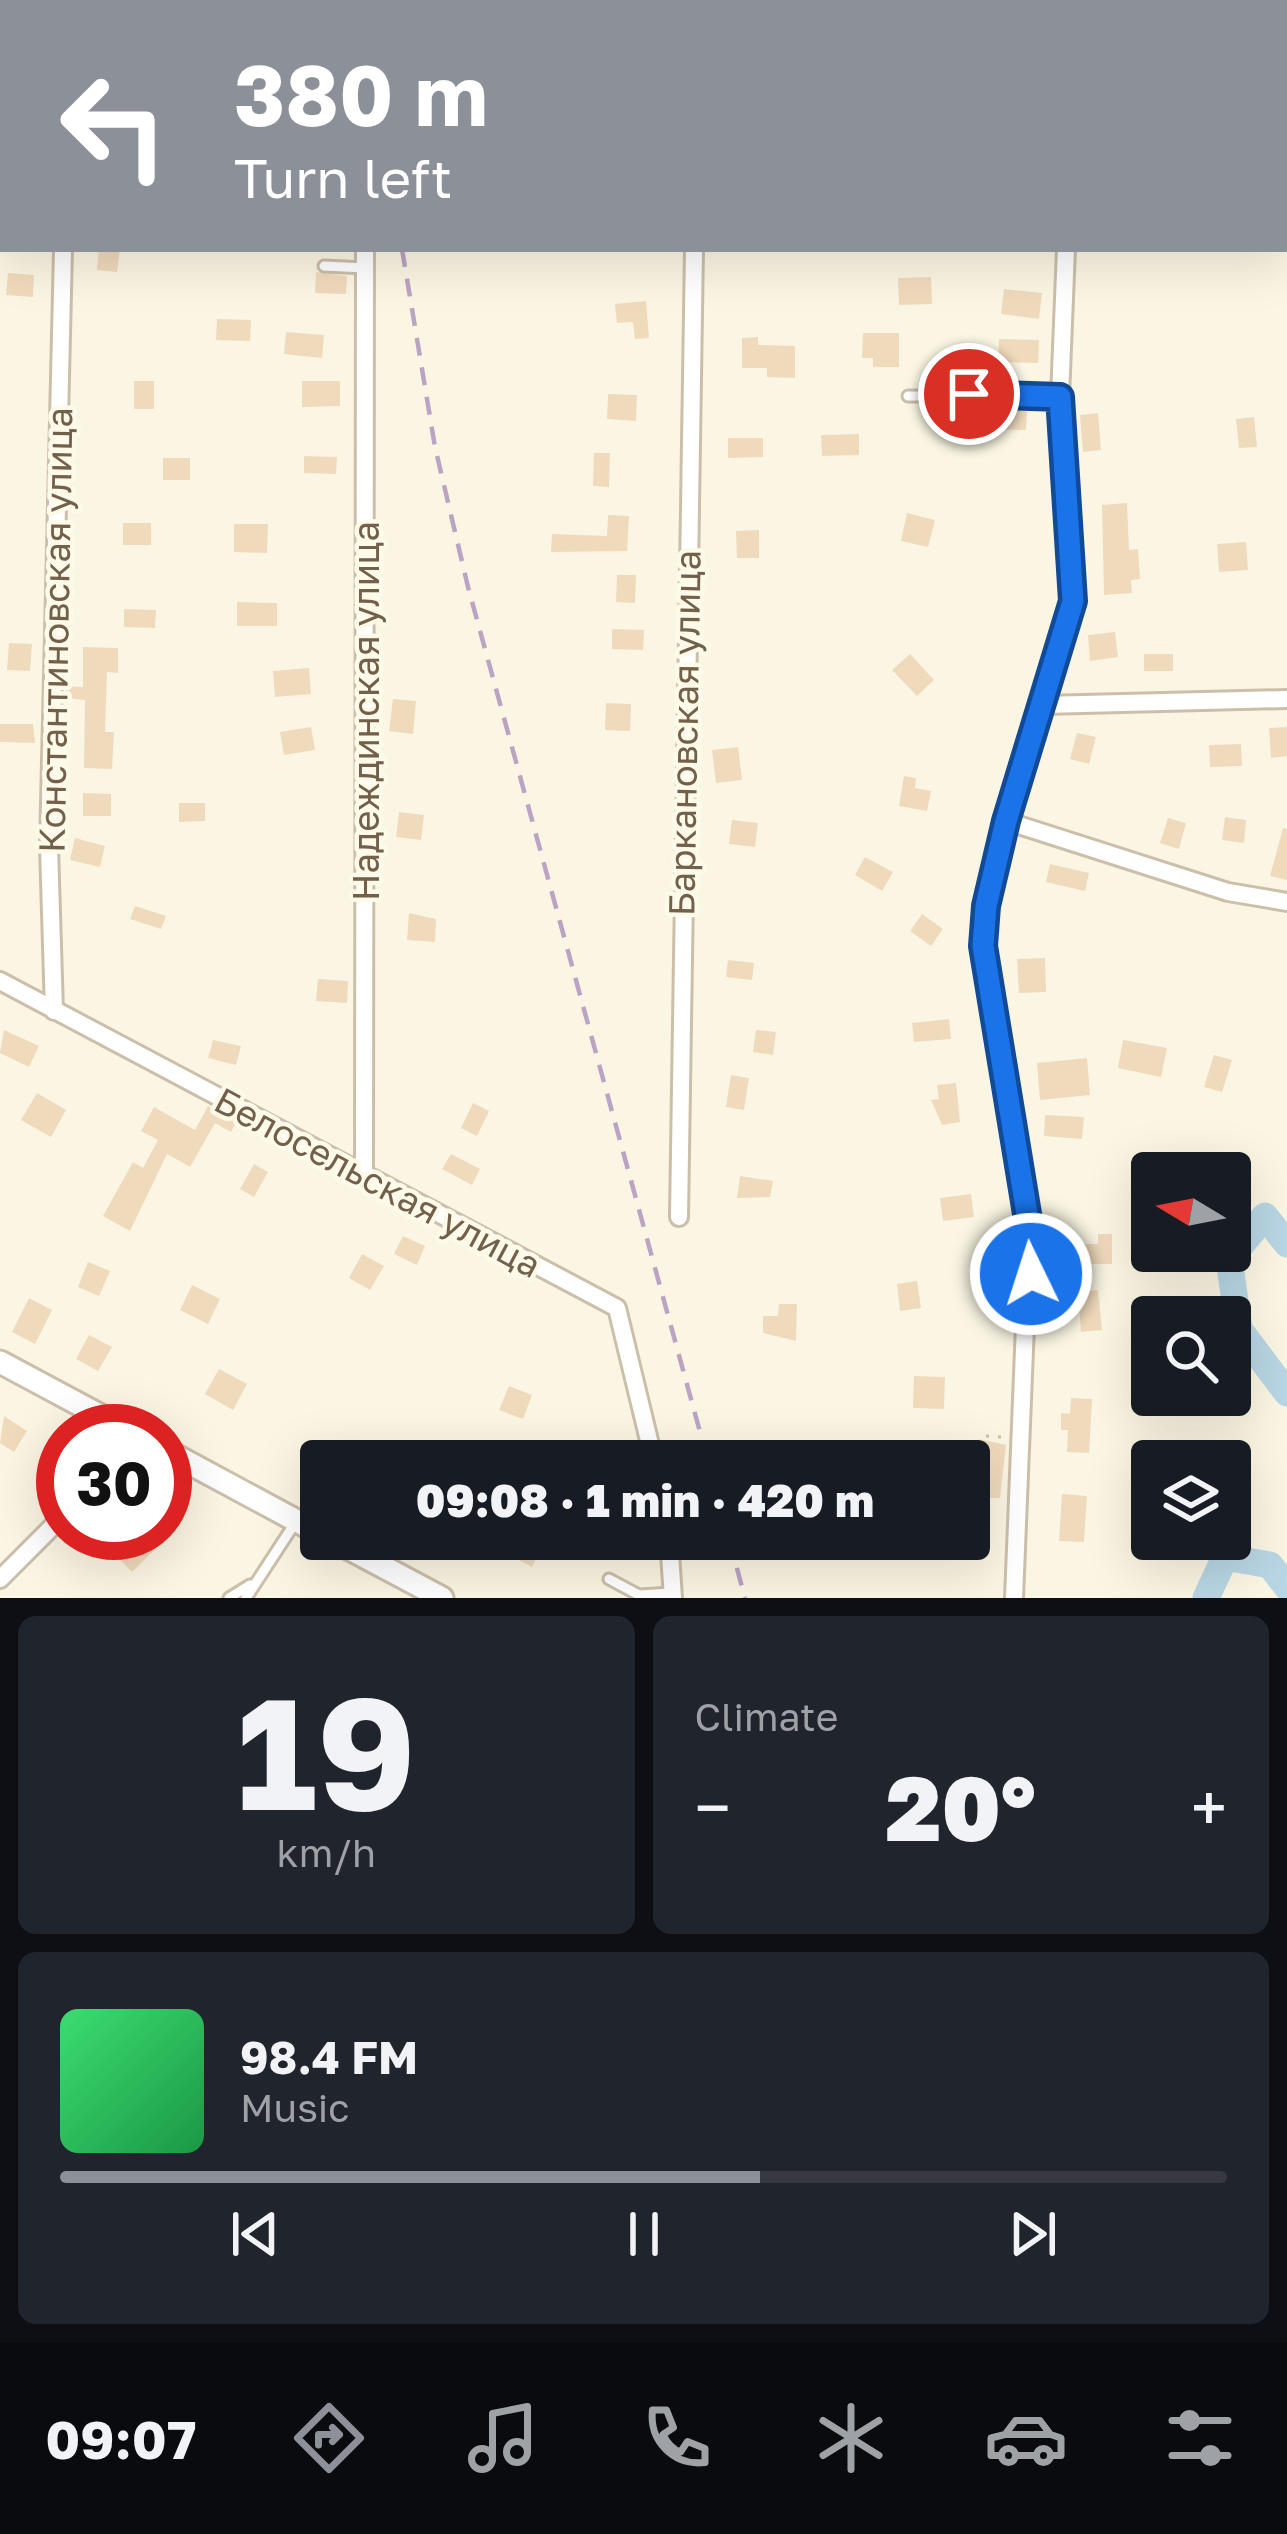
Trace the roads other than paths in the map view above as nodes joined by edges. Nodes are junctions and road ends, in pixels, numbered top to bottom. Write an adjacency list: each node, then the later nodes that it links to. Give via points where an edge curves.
1 (63, 252): 13 (street, Константиновская улица, via 49,848)
2 (694, 252): 15 (street, Баркановская улица)
3 (1066, 252): 7 (street)
4 (365, 258): 5 (lane); 14 (street, Надеждинская улица)
5 (324, 266)
6 (908, 396): 7 (lane)
7 (1060, 397): 9 (street, via 1073,601)
8 (1287, 699): 9 (street)
9 (1042, 705): 10 (street)
10 (1006, 821): 11 (street, via 1228,892); 32 (street, via 983,946 1029,1226)
11 (1287, 902)
12 (0, 981): 13 (street, Белосельская улица)
13 (54, 1011): 14 (street, Белосельская улица)
14 (364, 1174): 18 (street, Белосельская улица, via 617,1308)
15 (679, 1216)
16 (0, 1362): 17 (street)
17 (79, 1404)
18 (650, 1440)
19 (192, 1465): 20 (street)
20 (297, 1521): 21 (street); 27 (lane)
21 (300, 1523)
22 (36, 1543): 25 (street)
23 (371, 1560): 31 (street)
24 (670, 1560): 28 (street)
25 (0, 1579)
26 (609, 1579): 28 (lane, via 639,1595)
27 (252, 1584): 29 (lane); 30 (lane)
28 (672, 1596)
29 (229, 1598)
30 (246, 1598)
31 (442, 1598)
32 (1014, 1598)

